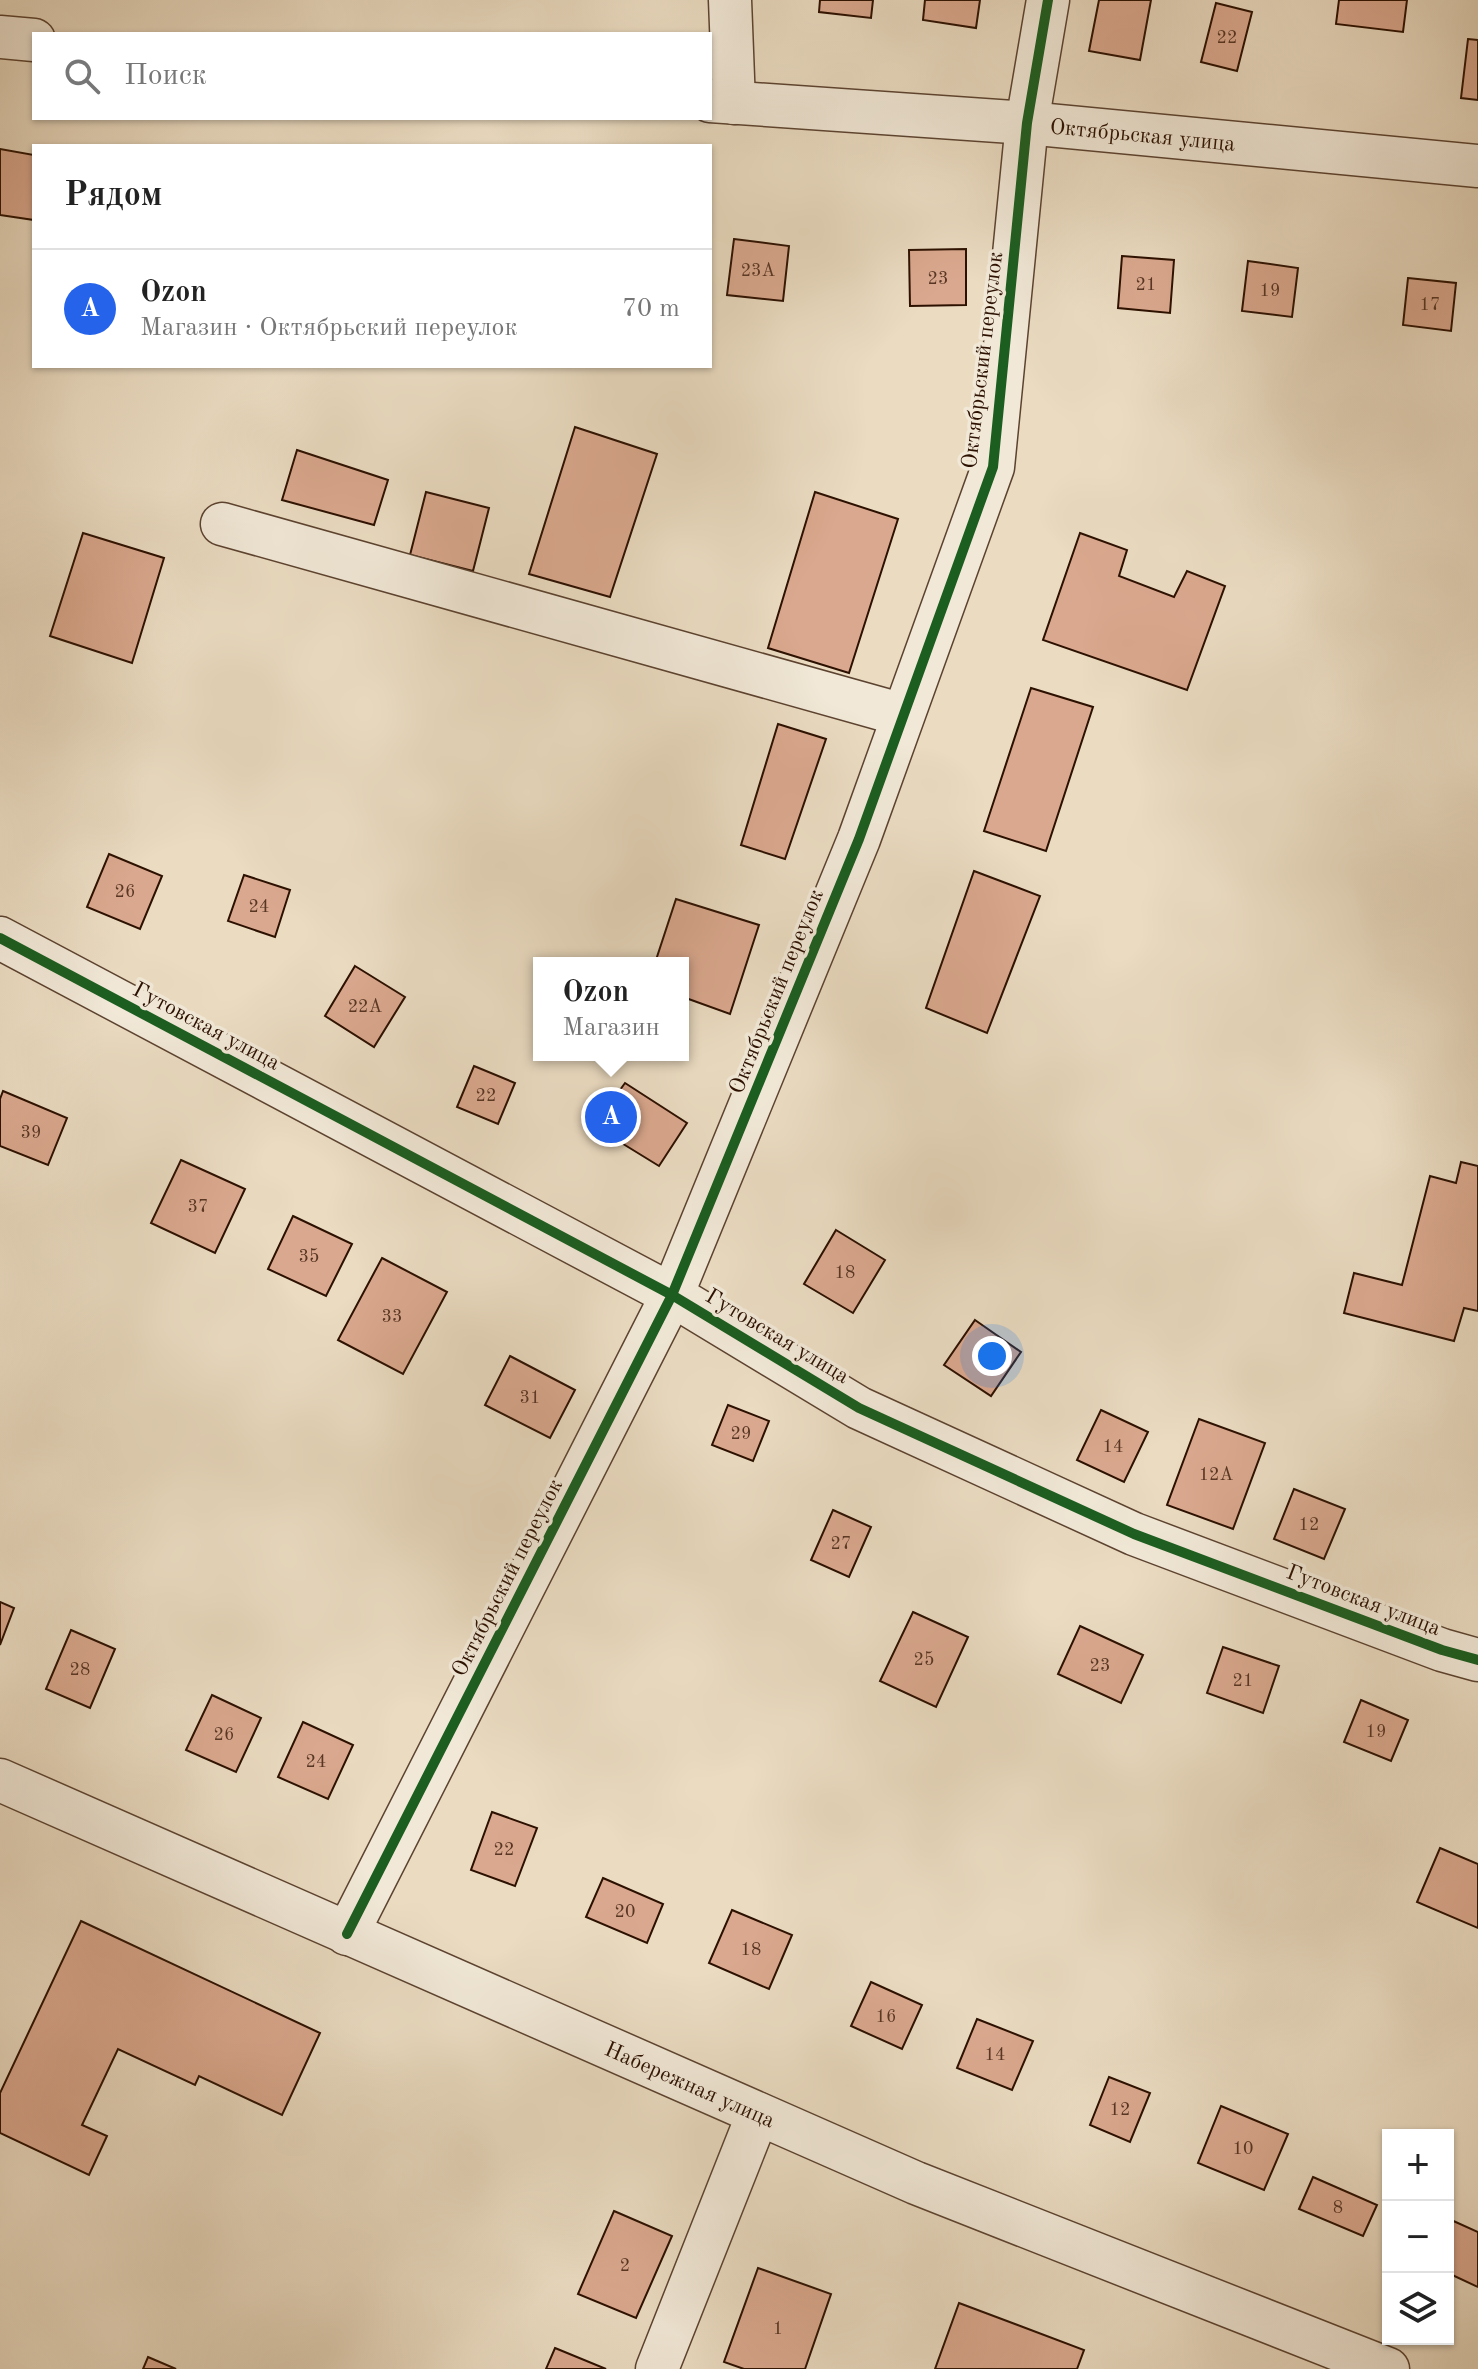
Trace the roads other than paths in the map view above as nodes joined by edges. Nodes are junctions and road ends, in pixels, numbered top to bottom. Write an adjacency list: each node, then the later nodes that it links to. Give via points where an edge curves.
1 (730, 0): 5 (street)
2 (1048, 0): 6 (street, Октябрьский переулок)
3 (0, 37): 4 (street)
4 (32, 40)
5 (722, 102): 6 (street, Октябрьская улица)
6 (1027, 123): 7 (street, Октябрьская улица); 9 (street, Октябрьский переулок, via 993,467)
7 (1478, 166)
8 (222, 524): 9 (street)
9 (903, 715): 11 (street, Октябрьский переулок, via 859,839)
10 (0, 938): 11 (street, Гутовская улица)
11 (672, 1295): 12 (street, Гутовская улица, via 859,1408 1134,1534); 14 (street, Октябрьский переулок)
12 (1478, 1660)
13 (0, 1780): 14 (street, Набережная улица)
14 (347, 1934): 15 (street, Набережная улица)
15 (758, 2114): 16 (street); 17 (street, Набережная улица, via 916,2183)
16 (657, 2369)
17 (1388, 2369)

